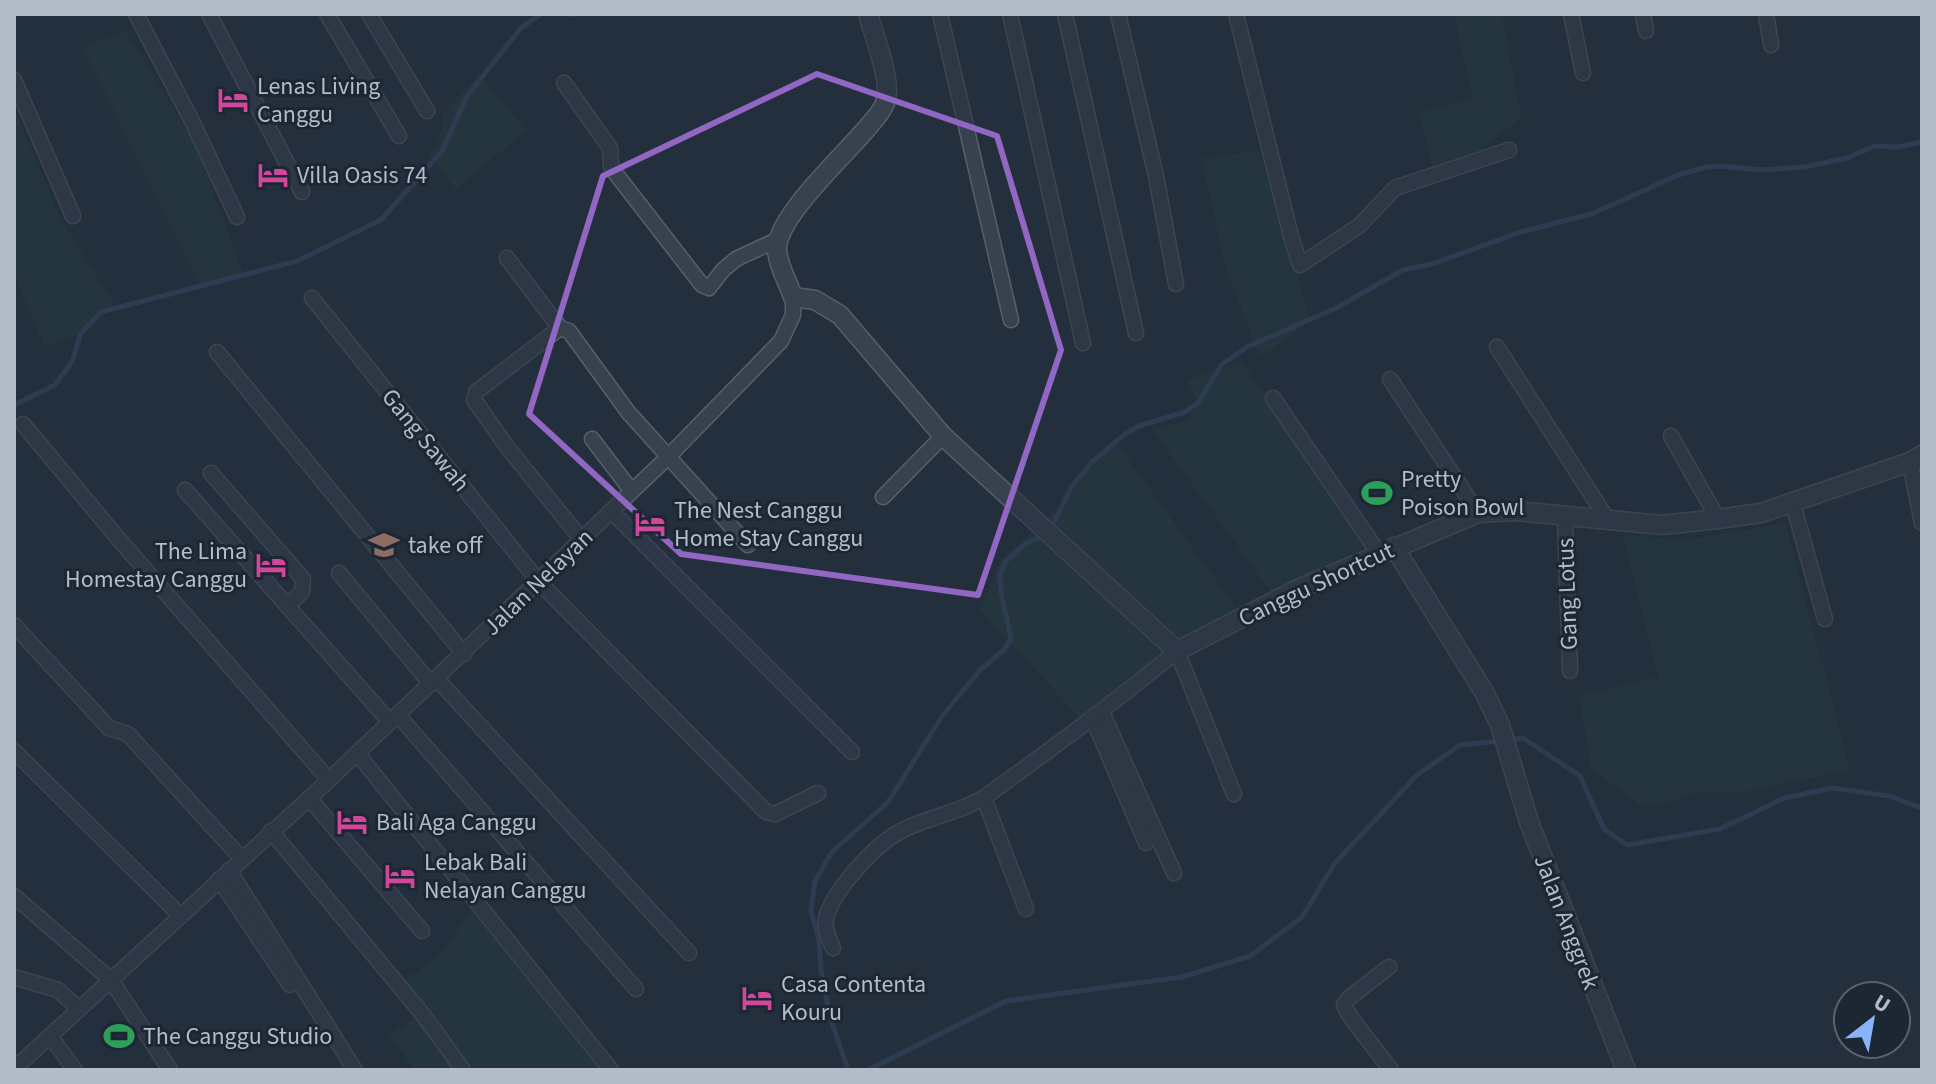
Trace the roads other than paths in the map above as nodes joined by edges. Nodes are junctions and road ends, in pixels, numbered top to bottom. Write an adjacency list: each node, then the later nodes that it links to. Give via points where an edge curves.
1 (136, 14): 24 (street)
2 (209, 14): 22 (street)
3 (327, 14): 20 (street)
4 (369, 14): 19 (street)
5 (868, 14): 25 (street, via 887,85 886,103 805,197)
6 (940, 14): 30 (street)
7 (1010, 14): 33 (street)
8 (1065, 14): 32 (street)
9 (1118, 14): 27 (street)
10 (1236, 14): 21 (street, via 1300,265 1359,226 1395,188)
11 (1571, 14): 16 (street)
12 (1643, 14): 14 (street)
13 (1766, 14): 15 (street)
14 (1646, 31)
15 (1771, 45)
16 (1583, 73)
17 (14, 80): 23 (street)
18 (564, 83): 25 (street, via 610,148 616,174 702,285 709,288 736,259)
19 (427, 111)
20 (399, 136)
21 (1509, 150)
22 (302, 192)
23 (73, 216)
24 (237, 217)
25 (779, 239): 28 (street, via 779,262)
26 (507, 258): 31 (street)
27 (1176, 284)
28 (793, 297): 39 (street, via 815,300 840,315); 42 (street, Jalan Nelayan, via 793,315 781,341)
29 (312, 298): 59 (street, Gang Sawah)
30 (1011, 320)
31 (560, 328): 42 (street, via 569,331); 55 (street, via 476,392 474,400)
32 (1136, 333)
33 (1083, 343)
34 (1497, 347): 53 (street)
35 (217, 352): 64 (street)
36 (1390, 379): 50 (street)
37 (1273, 398): 57 (street)
38 (23, 424): 72 (street)
39 (943, 436): 47 (street); 63 (street)
40 (1671, 436): 52 (street)
41 (592, 439): 46 (street)
42 (668, 457): 46 (street, Jalan Nelayan); 56 (street)
43 (1916, 458): 48 (street, Canggu Shortcut); 54 (street)
44 (211, 473): 60 (street, via 303,579 302,592)
45 (185, 490): 60 (street)
46 (631, 490): 49 (street, Jalan Nelayan)
47 (883, 497)
48 (1793, 504): 52 (street, Canggu Shortcut); 61 (street)
49 (611, 511): 55 (street, Jalan Nelayan); 70 (street)
50 (1478, 513): 51 (street, Canggu Shortcut); 57 (street, Canggu Shortcut)
51 (1565, 517): 53 (street, Canggu Shortcut); 65 (street, Gang Lotus)
52 (1718, 519): 53 (street, Canggu Shortcut, via 1662,525)
53 (1609, 522)
54 (1922, 523)
55 (582, 540): 59 (street, Jalan Nelayan)
56 (748, 545)
57 (1387, 551): 63 (street, Canggu Shortcut); 102 (street, Jalan Anggrek, via 1484,692 1500,725 1529,822)
58 (339, 573): 66 (street)
59 (539, 582): 64 (street, Jalan Nelayan); 73 (street, Gang Sawah, via 766,812 775,814)
60 (287, 606): 68 (street)
61 (1825, 619)
62 (14, 625): 79 (street, via 109,728 128,734)
63 (1177, 651): 67 (street, Canggu Shortcut); 74 (street)
64 (464, 654): 66 (street, Jalan Nelayan)
65 (1570, 671)
66 (433, 681): 68 (street, Jalan Nelayan); 87 (street)
67 (1097, 716): 76 (street, Canggu Shortcut); 78 (street); 80 (street)
68 (394, 718): 71 (street, Jalan Nelayan); 91 (street)
69 (14, 751): 84 (street)
70 (852, 752)
71 (357, 753): 72 (street, Jalan Nelayan); 100 (street)
72 (329, 780): 75 (street, Jalan Nelayan)
73 (818, 793)
74 (1234, 794)
75 (309, 798): 77 (street, Jalan Nelayan); 85 (street)
76 (984, 798): 83 (street); 86 (street, Canggu Shortcut, via 894,835 854,872 825,920)
77 (271, 831): 79 (street, Jalan Nelayan); 99 (street)
78 (1146, 843)
79 (241, 858): 81 (street, Jalan Nelayan)
80 (1174, 873)
81 (224, 875): 84 (street, Jalan Nelayan); 97 (street); 98 (street)
82 (14, 896): 90 (street)
83 (1026, 909)
84 (181, 916): 90 (street, Jalan Nelayan)
85 (422, 931)
86 (833, 948)
87 (689, 953)
88 (1389, 967): 101 (street, via 1344,1005)
89 (14, 977): 92 (street, via 58,990)
90 (111, 980): 92 (street, Jalan Nelayan); 96 (street)
91 (636, 989)
92 (79, 1009): 93 (street, Jalan Nelayan)
93 (50, 1036): 94 (street, Jalan Nelayan); 95 (street)
94 (14, 1069)
95 (75, 1070)
96 (170, 1070)
97 (343, 1070)
98 (355, 1070)
99 (463, 1070)
100 (611, 1070)
101 (1391, 1070)
102 (1626, 1070)

